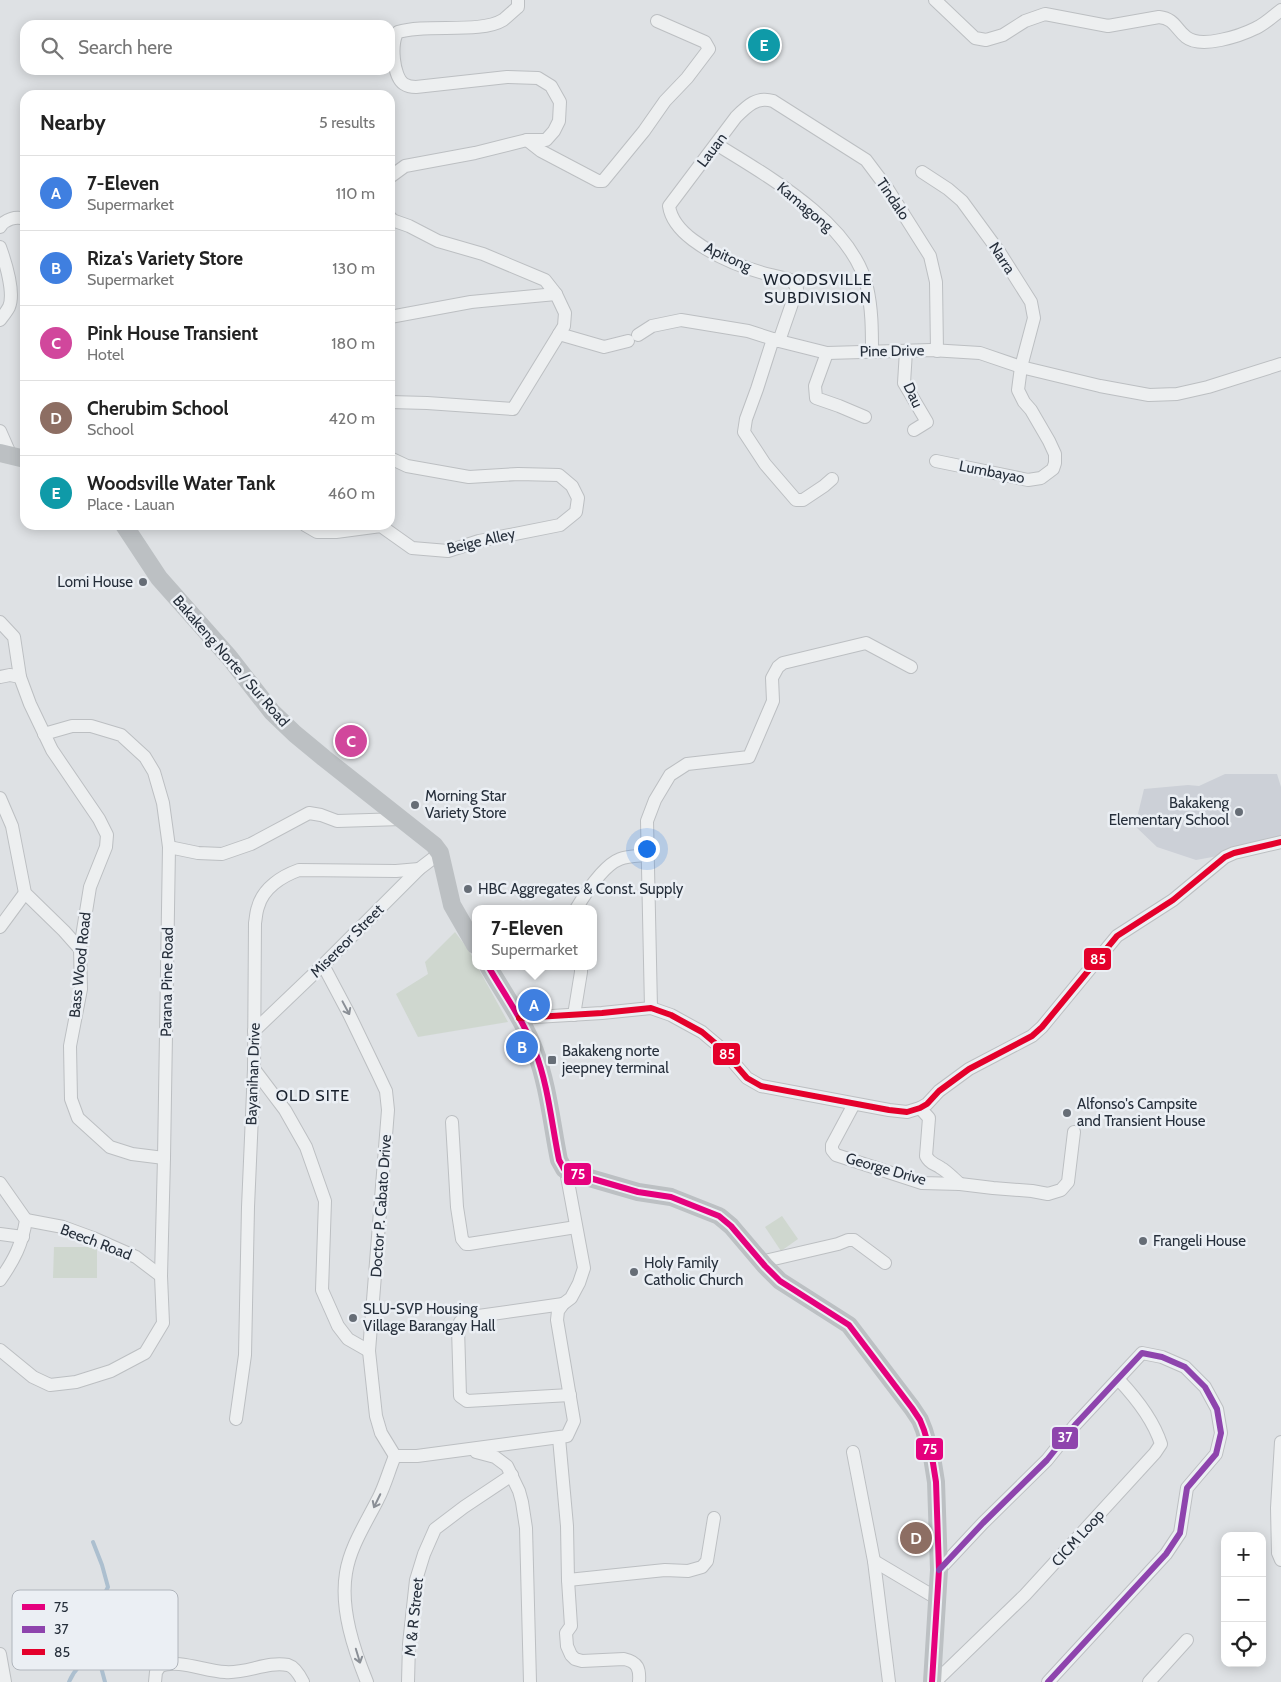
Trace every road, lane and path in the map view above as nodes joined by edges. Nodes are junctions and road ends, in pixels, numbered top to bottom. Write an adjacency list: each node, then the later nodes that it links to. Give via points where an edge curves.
1 (518, 0): 5 (street, via 518,7 497,22 415,28)
2 (936, 0): 3 (street, via 976,38 986,40 1045,14 1108,26 1159,16 1167,18 1186,37 1202,42 1234,37 1258,27)
3 (1281, 10)
4 (656, 21): 8 (street, via 705,42 709,49 603,181 541,151)
5 (395, 35)
6 (395, 60): 8 (street, via 398,76 405,85 416,88 507,78 538,78 551,86 560,102 559,121 546,140)
7 (768, 100): 9 (street, Lauan, via 759,99 745,108); 23 (street, Tindalo, via 866,160 887,188 930,256 936,282)
8 (528, 140): 11 (street, via 405,166)
9 (716, 144): 12 (street, Lauan, via 669,206); 24 (street, Kamagong, via 778,183 833,228 856,260 867,285 872,312)
10 (922, 172): 27 (street, Narra, via 962,201 1000,252 1031,302 1034,318)
11 (395, 173)
12 (670, 214): 21 (street, Apitong, via 686,235 722,258 793,281 797,289)
13 (20, 219): 15 (street, via 6,220)
14 (395, 221): 17 (street, via 438,241 483,254 540,277)
15 (0, 227)
16 (0, 248): 19 (street, via 10,288 10,305)
17 (556, 294): 18 (street, via 471,302); 20 (street, via 565,313 564,326)
18 (395, 316)
19 (0, 320)
20 (559, 334): 21 (street, Pine Drive, via 604,347 633,338 652,326 681,320 748,331); 28 (street, via 513,410)
21 (776, 340): 25 (street, Pine Drive); 35 (street, Apitong, via 744,432 765,464 796,500 803,500)
22 (906, 351): 23 (street, Pine Drive); 24 (street, Pine Drive); 30 (street, Dau, via 904,383 927,422)
23 (937, 351): 27 (street, Pine Drive, via 980,353)
24 (872, 352): 25 (street, Pine Drive)
25 (827, 353): 29 (street, via 815,386 816,398)
26 (1281, 364): 27 (street, Pine Drive, via 1208,387 1177,394 1149,395)
27 (1021, 366): 34 (street, Lumbayao, via 1018,390 1055,454 1053,469 1041,478 1028,480)
28 (395, 402)
29 (865, 417)
30 (914, 430)
31 (0, 431): 32 (street)
32 (12, 456)
33 (395, 460): 39 (street, Beige Alley, via 408,466 470,477 559,475 572,486 578,498 576,512 560,525 479,541 448,551 412,548)
34 (936, 461)
35 (832, 479)
36 (127, 530): 46 (main road, Bakakeng Norte / Sur Road, via 160,578 272,712 324,758)
37 (313, 530): 38 (street, Beige Alley)
38 (351, 530)
39 (387, 530)
40 (0, 622): 42 (street, via 14,637)
41 (910, 668): 50 (street, via 866,643 783,663 772,678 773,701 751,755 687,764 670,775 647,821)
42 (20, 676): 43 (street); 44 (street)
43 (0, 677)
44 (44, 734): 48 (street, Parana Pine Road, via 72,726 91,726 121,735 145,757 154,772); 56 (street, Bass Wood Road, via 107,835 106,847 90,887)
45 (0, 798): 52 (street, via 12,826)
46 (402, 818): 48 (street, via 337,821 309,813 250,844 222,854); 49 (main road, Bakakeng Norte / Sur Road)
47 (1280, 844): 66 (street, via 1226,857 1173,900 1117,936 1032,1036 969,1069)
48 (170, 847): 69 (street, Parana Pine Road)
49 (440, 852): 51 (street, Misereor Street); 55 (main road, via 452,905)
50 (647, 855): 53 (street, via 619,859 608,866); 60 (street)
51 (420, 869): 57 (street, Misereor Street); 63 (street, Bayanihan Drive, via 299,870 288,874 264,893 255,923)
52 (25, 893): 54 (street); 56 (street)
53 (579, 905)
54 (0, 927)
55 (472, 940)
56 (80, 949): 69 (street, Bass Wood Road, via 81,989 70,1046 70,1099 78,1118 110,1147)
57 (323, 965): 63 (street, Misereor Street); 83 (street, Doctor P. Cabato Drive, one-way to 83, via 386,1091 388,1110)
58 (490, 970): 62 (main road)
59 (581, 970): 61 (street)
60 (651, 1008): 61 (street); 65 (street, via 702,1032 718,1044 752,1082)
61 (574, 1015): 62 (street)
62 (519, 1018): 70 (main road, via 536,1052 559,1160)
63 (254, 1031): 64 (street, Bayanihan Drive)
64 (254, 1069): 83 (street, via 285,1110 306,1147 325,1201 322,1290 338,1326 348,1339); 86 (street, Bayanihan Drive, via 245,1355)
65 (854, 1104): 66 (street, via 907,1112); 72 (street, George Drive, via 832,1145 836,1155 922,1183)
66 (920, 1108): 72 (street, via 929,1118 927,1159)
67 (452, 1122): 74 (street, via 457,1207 462,1239 466,1244)
68 (1074, 1132): 72 (street, George Drive, via 1068,1182 1061,1190 1048,1194)
69 (164, 1158): 79 (street, Parana Pine Road)
70 (566, 1171): 74 (street); 77 (main road, via 671,1198 719,1216)
71 (0, 1183): 73 (street)
72 (960, 1184)
73 (26, 1220): 76 (street); 79 (street, Beech Road, via 63,1227 93,1238 136,1257)
74 (576, 1227): 81 (street, via 584,1268 580,1283)
75 (0, 1234): 76 (street)
76 (23, 1237): 80 (street)
77 (761, 1262): 78 (street, via 854,1240); 96 (main road, via 780,1280 849,1325 920,1420 936,1482)
78 (884, 1263)
79 (161, 1276): 82 (street, Parana Pine Road, via 163,1323 145,1353 111,1371 76,1382 50,1385 33,1377)
80 (0, 1280)
81 (563, 1304): 85 (street, via 557,1320); 85 (street, via 464,1318 458,1328 460,1396 466,1401)
82 (0, 1350)
83 (369, 1351): 91 (street, Doctor P. Cabato Drive, via 376,1416 381,1433)
84 (1119, 1380): 96 (street, via 1075,1425 1047,1460); 109 (street, CICM Loop, via 1136,1398 1157,1431 1161,1444 1025,1595); 110 (street, via 1142,1353 1185,1367 1205,1388 1217,1409 1221,1433 1216,1454 1187,1488 1180,1533 1166,1554)
85 (570, 1395): 87 (street, via 574,1420 567,1436)
86 (236, 1419)
87 (559, 1438): 89 (street); 97 (street)
88 (1281, 1442): 94 (street, via 1277,1508)
89 (463, 1449): 91 (street); 92 (street, via 495,1456)
90 (853, 1452): 95 (street)
91 (395, 1456): 104 (street, one-way to 104, via 353,1549 346,1574 345,1593 351,1633)
92 (512, 1475): 105 (street, M & R Street, via 435,1529 416,1580); 106 (street, via 519,1491 526,1528)
93 (714, 1518): 97 (street, via 707,1561 702,1567 688,1571 665,1570)
94 (1281, 1560)
95 (874, 1561): 98 (street); 108 (street)
96 (939, 1570): 98 (main road)
97 (568, 1580): 107 (street, via 571,1626 566,1633 570,1655 582,1661 629,1660 639,1669)
98 (938, 1599): 109 (main road)
99 (1187, 1640): 111 (street)
100 (0, 1654): 102 (street)
101 (178, 1664): 103 (street, via 229,1673 288,1665)
102 (3, 1681)
103 (303, 1682)
104 (368, 1682)
105 (408, 1682)
106 (530, 1682)
107 (639, 1682)
108 (889, 1682)
109 (933, 1682)
110 (1048, 1682)
111 (1149, 1682)

